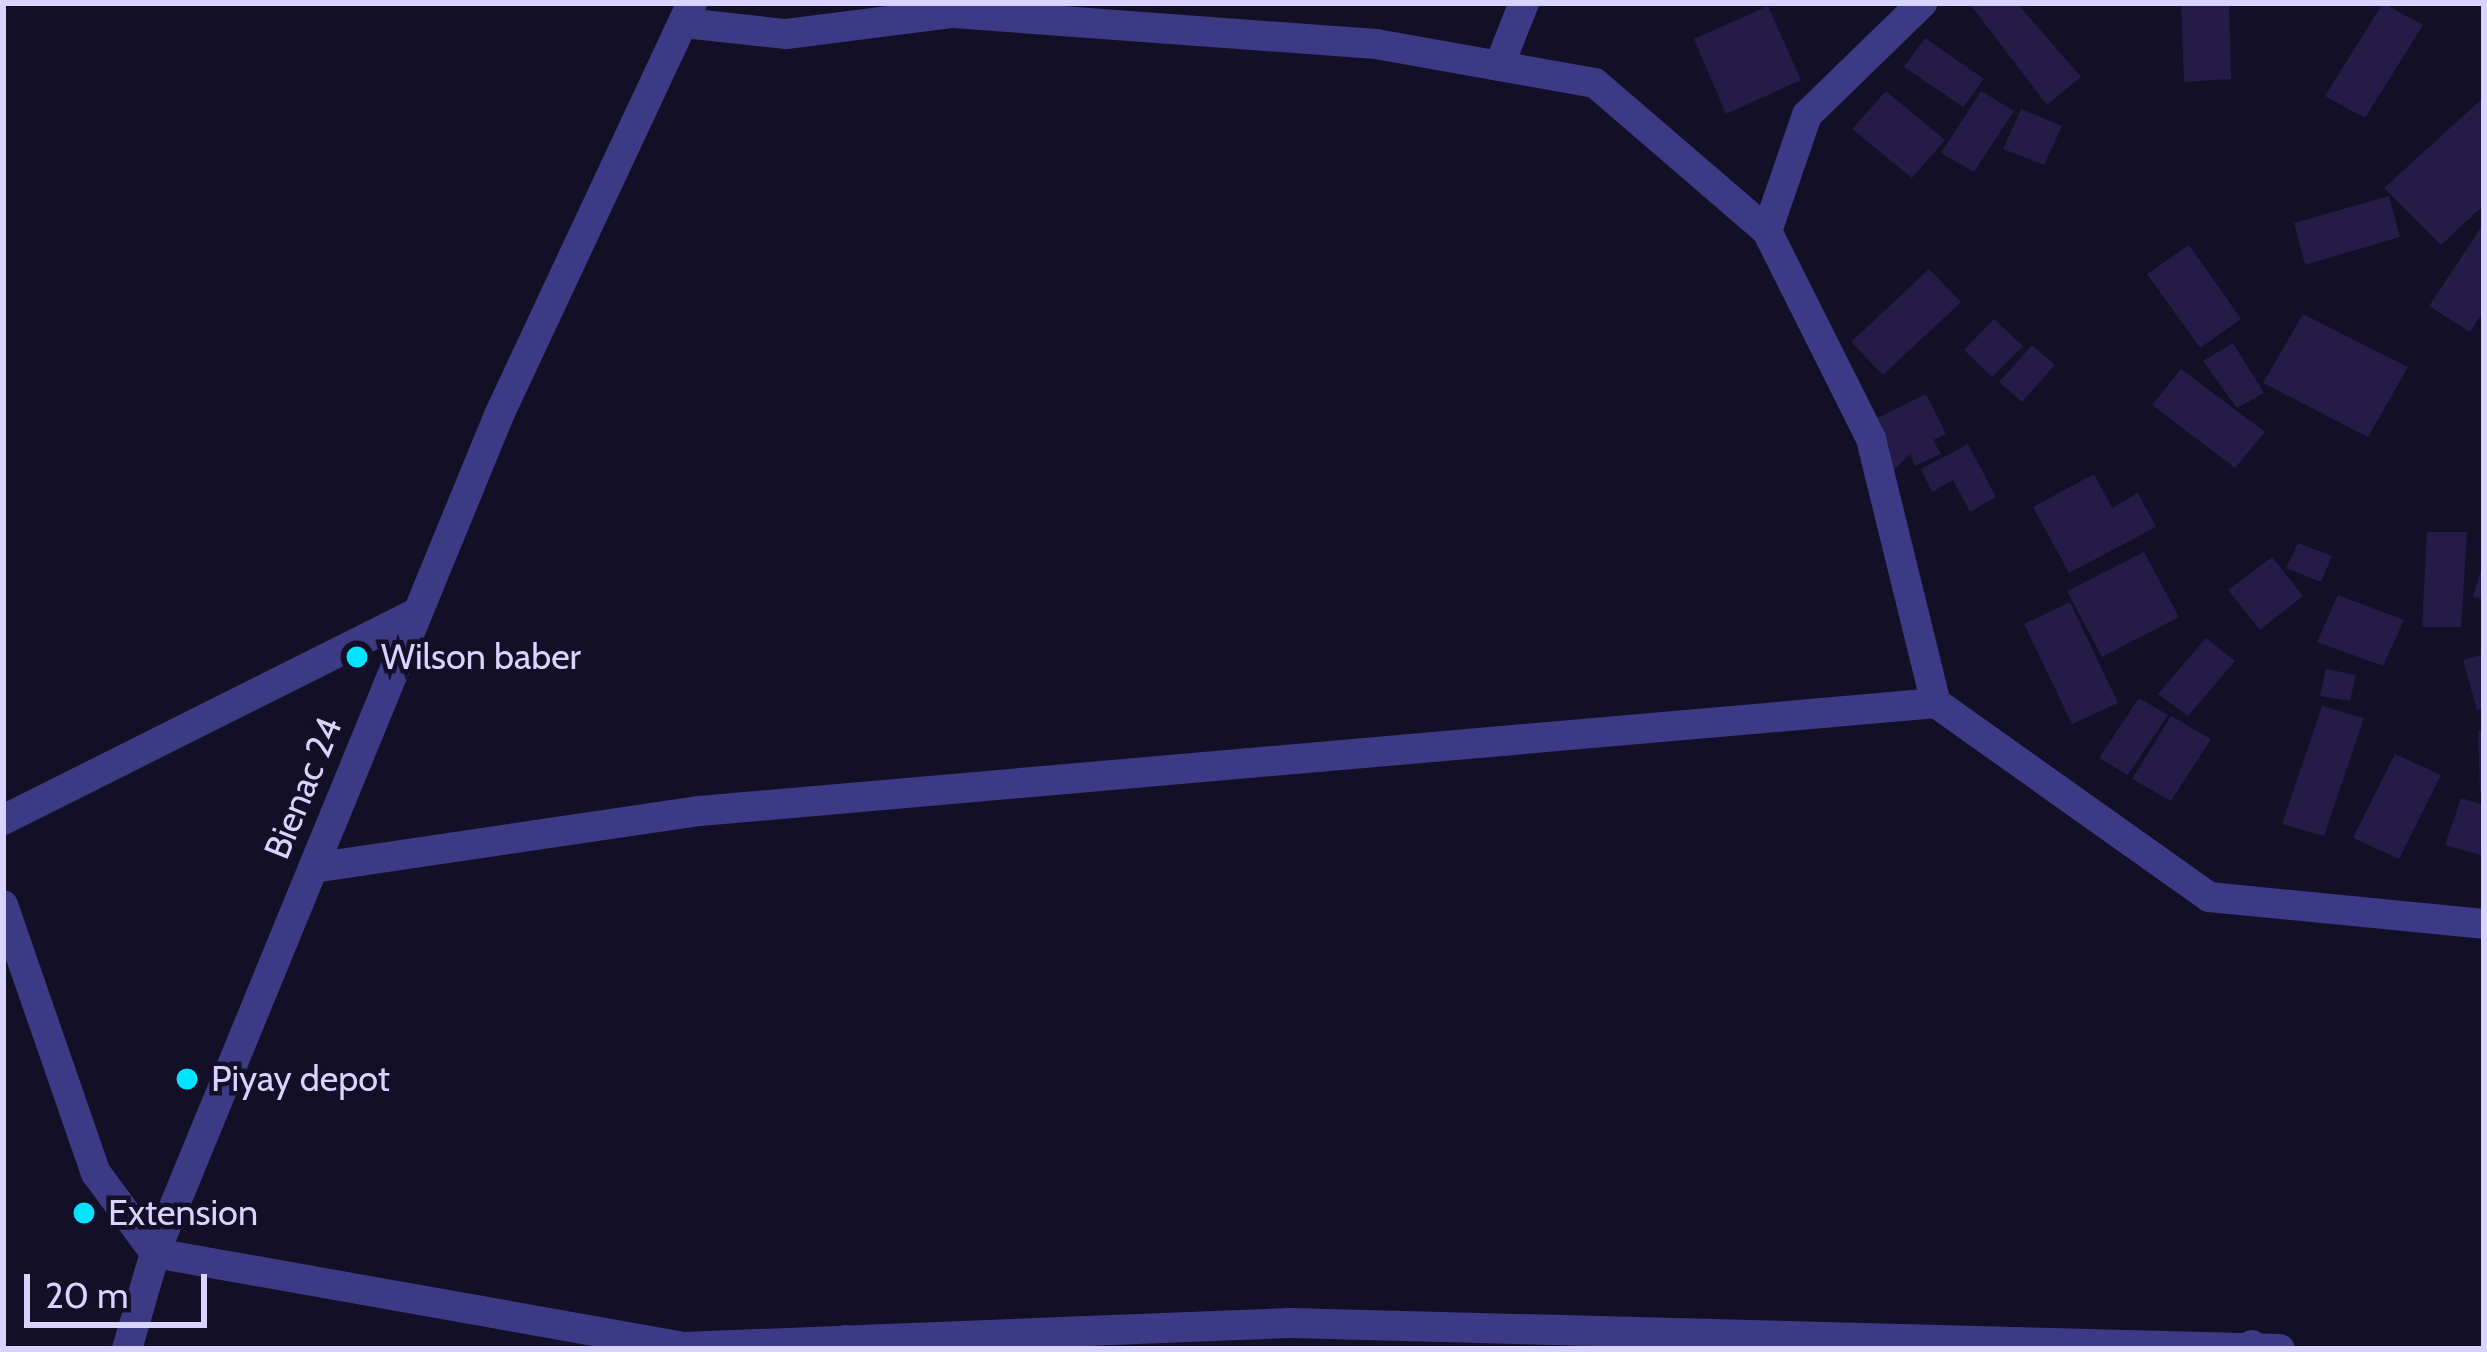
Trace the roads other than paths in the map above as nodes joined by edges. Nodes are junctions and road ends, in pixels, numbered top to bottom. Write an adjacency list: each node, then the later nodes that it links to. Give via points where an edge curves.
1 (1524, 3): 4 (street)
2 (1922, 3): 5 (street, via 1807,116)
3 (688, 13): 4 (street, via 786,34 953,13 1376,44); 6 (street, Bienac 24)
4 (1499, 66): 5 (street, via 1595,82)
5 (1767, 231): 7 (street, via 1871,439)
6 (417, 613): 8 (street); 9 (street, Bienac 24)
7 (1936, 704): 9 (street, via 700,811); 11 (street, via 2209,897)
8 (3, 820)
9 (313, 868): 12 (street, Bienac 24)
10 (3, 905): 12 (street, via 96,1173)
11 (2484, 924)
12 (155, 1253): 13 (street, via 684,1347); 15 (street, Bienac 24)
13 (849, 1345): 14 (street, via 1290,1323)
14 (2262, 1348)
15 (127, 1349)

